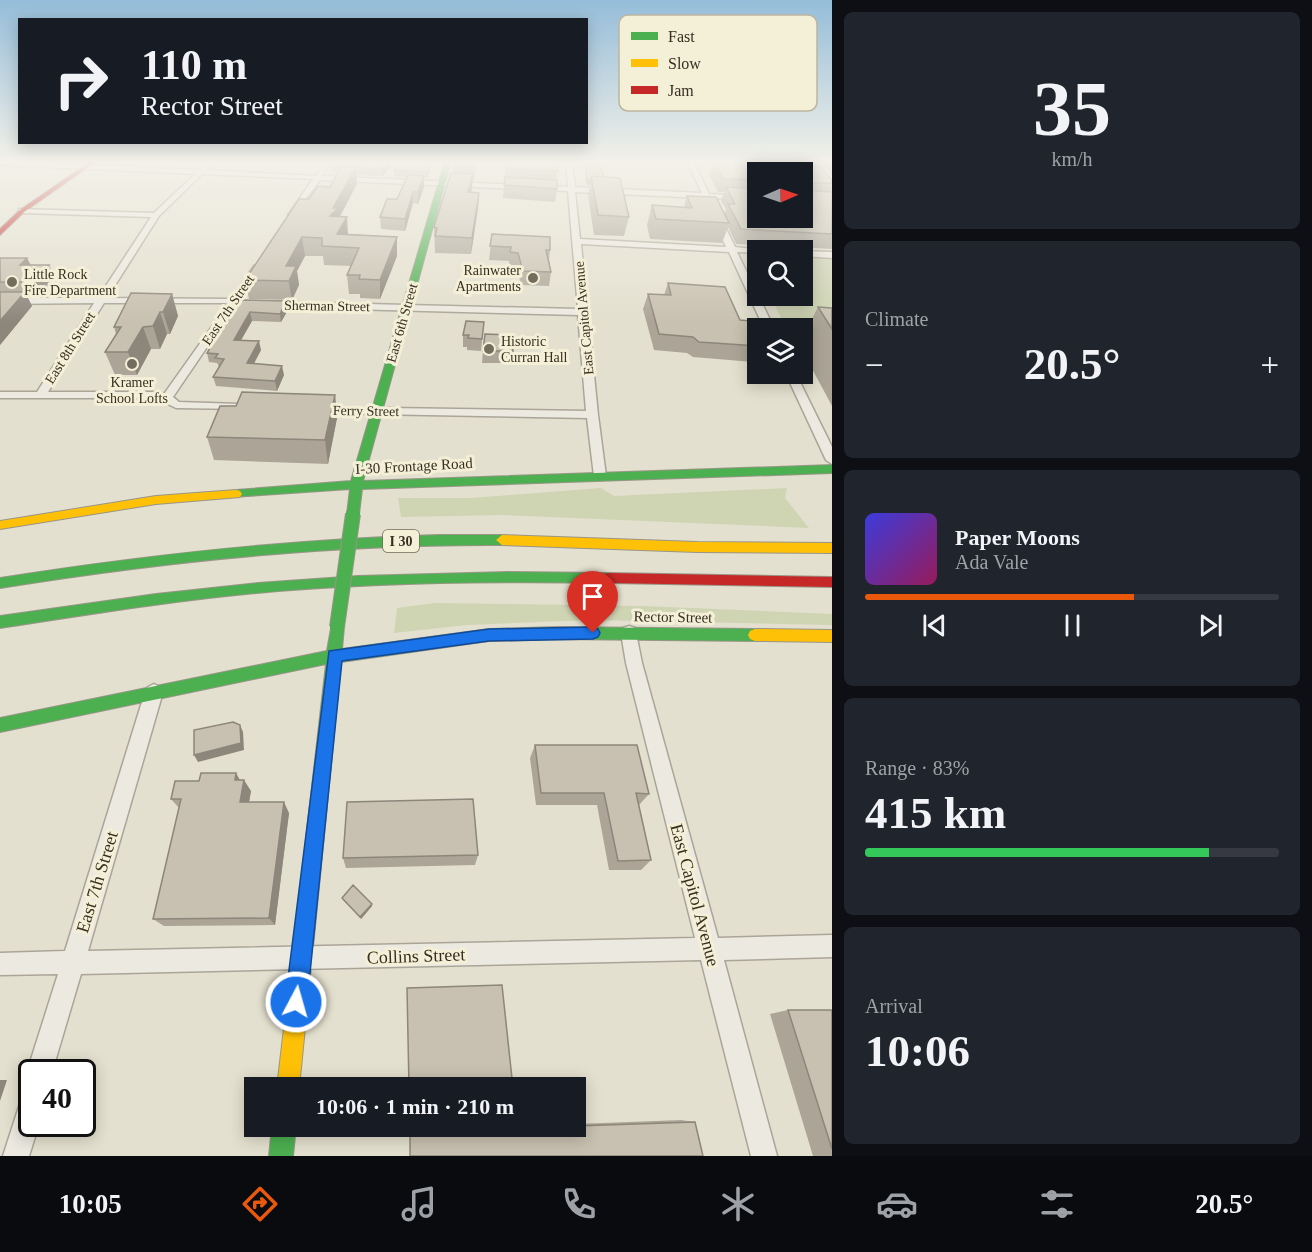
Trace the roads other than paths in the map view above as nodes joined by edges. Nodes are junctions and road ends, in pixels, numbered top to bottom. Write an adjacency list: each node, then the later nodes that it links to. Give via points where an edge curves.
1 (19, 215): 8 (main road)
2 (156, 215): 15 (street, East 8th Street)
3 (292, 215): 7 (street)
4 (433, 215): 18 (main road, East 6th Street)
5 (574, 215): 9 (street, East Capitol Avenue)
6 (715, 215): 10 (street)
7 (286, 224)
8 (0, 233)
9 (577, 242): 10 (street); 19 (street, East Capitol Avenue)
10 (732, 250): 11 (street); 20 (street)
11 (747, 251)
12 (813, 254): 13 (street)
13 (832, 255)
14 (262, 260): 17 (street, East 7th Street)
15 (100, 300): 16 (street, Sherman Street); 17 (street, Sherman Street); 23 (street, East 8th Street)
16 (0, 301)
17 (233, 303): 18 (street, Sherman Street); 24 (street, East 7th Street)
18 (406, 308): 19 (street, Sherman Street); 27 (main road, East 6th Street)
19 (583, 312): 28 (street, East Capitol Avenue)
20 (765, 318)
21 (796, 384): 30 (street)
22 (0, 395): 23 (street)
23 (40, 395): 24 (street)
24 (167, 398): 25 (street, via 176,405)
25 (256, 408)
26 (306, 409): 27 (street, Ferry Street)
27 (376, 412): 28 (street, Ferry Street); 29 (main road, East 6th Street)
28 (592, 415): 32 (street, East Capitol Avenue)
29 (366, 445): 33 (main road, via 377,467 397,479); 34 (main road, East 6th Street)
30 (832, 460)
31 (832, 469): 32 (main road, I-30 Frontage Road)
32 (600, 476): 33 (main road, I-30 Frontage Road)
33 (424, 482): 34 (main road, I-30 Frontage Road)
34 (356, 485): 35 (main road, I-30 Frontage Road, via 156,500); 42 (main road, East 6th Street, bridge)
35 (0, 525)
36 (832, 549): 38 (main road, I 30, via 498,539 387,541 189,555)
37 (831, 582): 39 (main road, via 512,576 314,584 208,593)
38 (0, 583)
39 (0, 622)
40 (629, 633): 41 (main road, Rector Street); 42 (main road, Rector Street, via 489,635); 46 (street, East Capitol Avenue)
41 (832, 636)
42 (335, 656): 43 (main road); 47 (main road)
43 (154, 692): 44 (main road); 48 (street, East 7th Street)
44 (0, 725)
45 (832, 946): 46 (street, Collins Street)
46 (708, 949): 47 (street, Collins Street); 56 (street, East Capitol Avenue)
47 (300, 960): 48 (street, Collins Street); 51 (main road)
48 (73, 962): 49 (street, Collins Street); 50 (street, East 7th Street)
49 (0, 964)
50 (44, 1059)
51 (289, 1077)
52 (22, 1137): 54 (street)
53 (283, 1137): 55 (main road)
54 (16, 1156)
55 (281, 1156)
56 (764, 1156)

